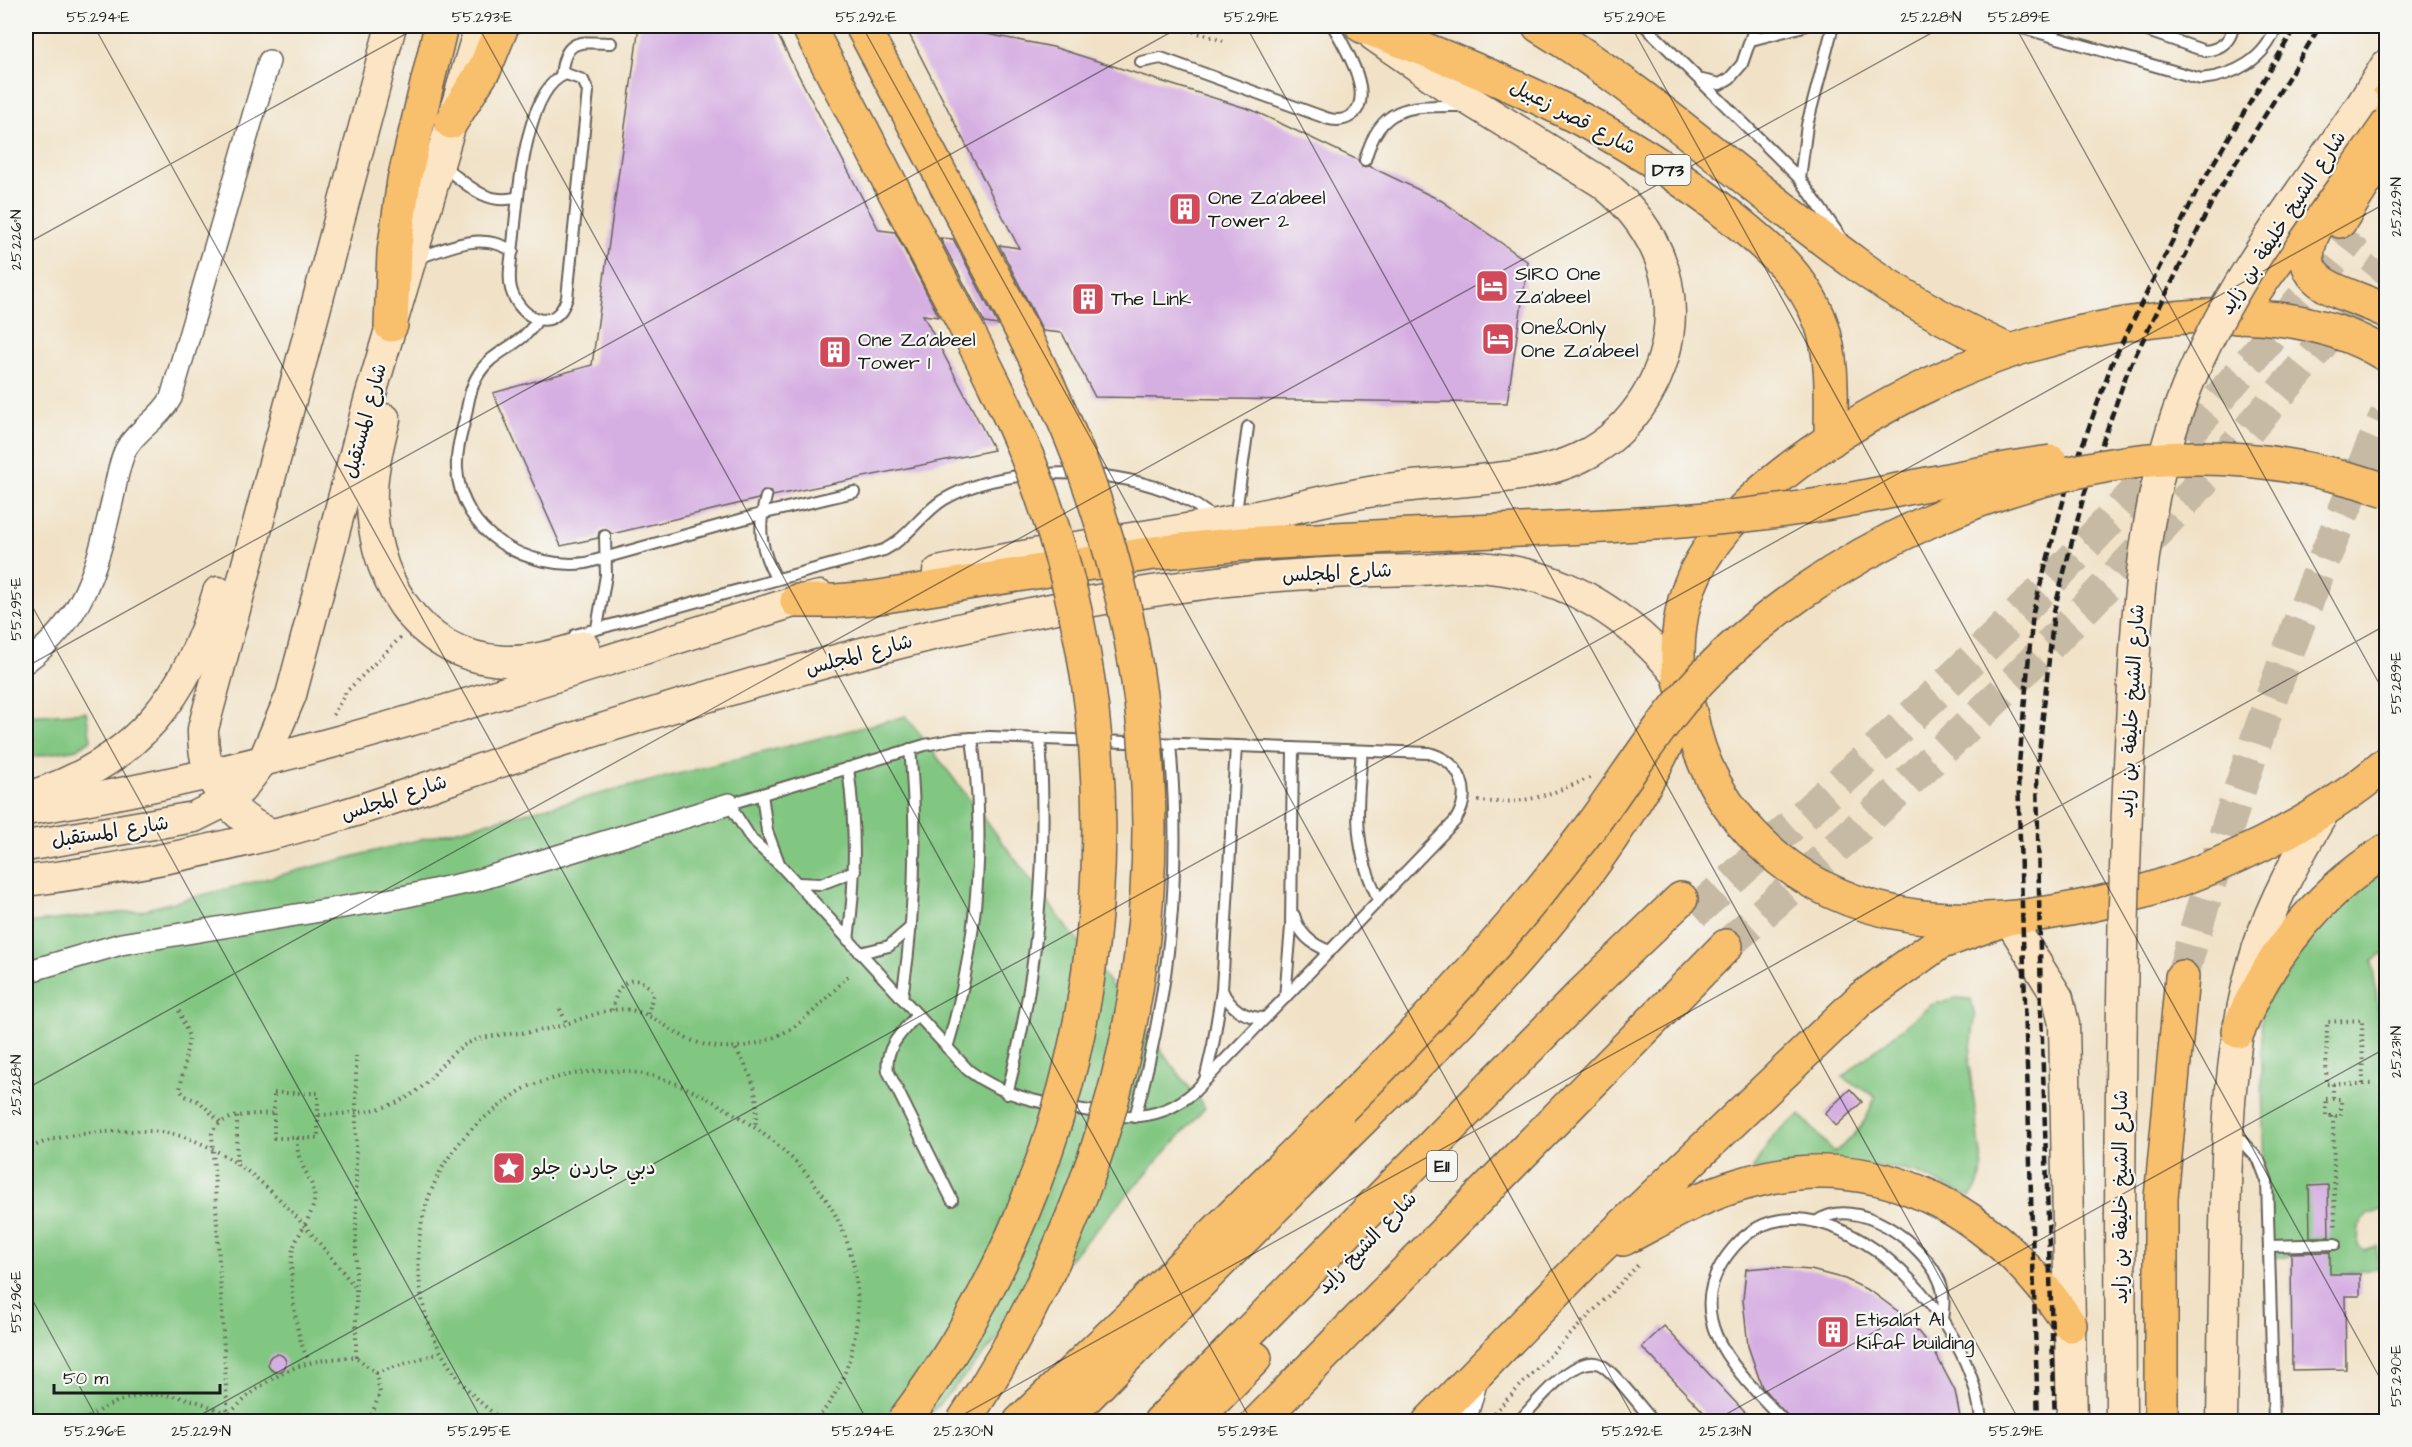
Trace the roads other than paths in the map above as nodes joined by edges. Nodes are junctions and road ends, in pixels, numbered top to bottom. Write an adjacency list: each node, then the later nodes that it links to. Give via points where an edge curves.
1 (391, 26): 51 (main road)
2 (441, 26): 43 (main road, via 403,189 394,252)
3 (480, 26): 27 (main road, شارع المستقبل)
4 (502, 26): 27 (main road, via 485,68)
5 (808, 26): 115 (main road, bridge, via 986,365 1028,458 1074,604 1096,750 1100,847 1093,950 1073,1059 1058,1112 1041,1164 999,1263 949,1355)
6 (862, 26): 116 (main road, bridge, via 1036,357 1081,463 1128,628 1148,776 1149,868 1144,929 1110,1108 1049,1274 1022,1327)
7 (1333, 26): 21 (lane, via 1362,94 1357,110 1343,120 1326,118 1161,58)
8 (1361, 26): 26 (main road); 36 (main road, شارع قصر زعبيل / D73, via 1474,68 1564,108 1689,183)
9 (1539, 26): 34 (main road, D73, via 1607,70)
10 (1646, 26): 24 (lane)
11 (1755, 26): 18 (lane)
12 (1804, 26): 18 (lane)
13 (1833, 26): 31 (lane, via 1807,125)
14 (2016, 26): 17 (lane, via 2201,79 2240,70 2260,54)
15 (2133, 26): 16 (lane, via 2205,51 2226,42)
16 (2233, 26)
17 (2276, 26)
18 (1751, 40): 24 (lane, via 1742,64 1730,78 1720,84)
19 (611, 43): 23 (lane, via 572,45 564,54)
20 (269, 60): 60 (street, via 171,398 159,417 127,447 97,563 84,597 63,628)
21 (1141, 62)
22 (2386, 65): 25 (main road, شارع الشيخ خليفة بن زايد)
23 (561, 76): 33 (lane, via 532,123); 42 (lane, via 572,74 586,85 585,120 567,298 554,318)
24 (1700, 80): 31 (lane)
25 (2375, 102): 35 (main road, via 2372,130); 129 (main road, شارع الشيخ خليفة بن زايد, bridge, via 2247,271 2225,307 2173,427 2142,554 2126,817)
26 (1476, 105): 29 (lane, via 1437,106 1392,115 1373,134); 54 (main road, via 1601,182 1645,227 1663,265 1670,316 1661,366 1643,403 1600,446 1542,471 1366,492)
27 (451, 122): 30 (main road, شارع المستقبل)
28 (2386, 149): 35 (main road)
29 (1365, 160)
30 (439, 163): 33 (lane, via 486,197 502,200); 38 (main road, شارع المستقبل)
31 (1800, 179): 39 (lane, via 1839,232)
32 (2386, 187): 35 (main road)
33 (518, 196): 37 (lane)
34 (1770, 197): 36 (main road); 39 (main road, D73)
35 (2340, 217): 40 (main road, via 2322,216 2306,247 2309,267 2322,285); 41 (main road)
36 (1746, 230): 47 (main road, شارع قصر زعبيل / D73, via 1778,255 1797,279 1821,323 1831,381)
37 (513, 251): 38 (lane, via 475,240); 42 (lane, via 512,290 523,311)
38 (410, 261): 43 (main road, شارع المستقبل)
39 (1855, 263): 44 (main road, D73, via 1924,308)
40 (2386, 310)
41 (2236, 317): 44 (main road, via 2126,325); 45 (main road, via 2312,324 2360,340)
42 (537, 320): 56 (lane, via 521,341 497,354 478,375 457,453 459,486 473,516 502,544 523,556 570,565)
43 (392, 325): 57 (main road, via 388,395 372,490 374,528 379,556 393,592 428,623 441,642 472,655 505,661 555,655); 69 (main road, شارع المستقبل, via 289,703)
44 (2009, 351): 47 (main road, via 1938,379)
45 (2386, 355)
46 (1248, 427): 54 (lane)
47 (1832, 440): 61 (main road, via 1736,515 1707,550 1684,604 1680,632)
48 (2152, 460): 49 (main road, bridge, via 2199,458 2288,465); 57 (main road, bridge, via 2103,459 2008,468 1731,517 1306,540 1165,552 835,601); 117 (main road, bridge, via 2066,475 1942,516 1854,560 1755,627 1674,710 1584,836 1490,952 1409,1040)
49 (2386, 489)
50 (854, 492): 53 (lane)
51 (264, 496): 72 (main road, via 205,714 203,743); 74 (main road, via 236,535 200,648 163,709 112,757 73,780)
52 (766, 497): 53 (lane)
53 (761, 514): 56 (lane); 57 (lane, via 761,541)
54 (1228, 522): 57 (main road); 57 (lane, via 1190,500 1136,481 1081,474 1026,476 972,488 944,500 884,550)
55 (605, 536): 56 (lane)
56 (606, 557): 58 (lane)
57 (787, 589): 58 (lane); 69 (main road, via 471,702)
58 (597, 628): 59 (lane)
59 (567, 638)
60 (26, 662)
61 (1683, 688): 79 (main road, شارع المجلس, via 1656,648 1635,629 1579,592 1544,579 1488,567 1313,573 1202,584 982,624 808,668); 88 (main road, via 1703,761 1721,796 1745,828 1806,879 1842,897 1909,916 1951,921); 118 (main road, via 1653,773 1616,835 1535,939 1446,1036)
62 (972, 738): 63 (lane); 67 (lane); 102 (lane, via 980,816 978,894 967,972)
63 (1040, 739): 64 (lane); 104 (lane, via 1044,841 1038,943)
64 (1170, 744): 65 (lane); 105 (lane, via 1176,838 1172,932 1158,1025)
65 (1236, 746): 66 (lane); 96 (lane)
66 (1293, 748): 68 (lane); 87 (lane)
67 (910, 749): 71 (lane); 89 (lane, via 916,838)
68 (1362, 751): 86 (lane, via 1358,844); 86 (lane, via 1439,756 1462,778 1465,800 1455,821)
69 (264, 759): 72 (main road); 75 (main road, شارع المستقبل, via 241,789)
70 (2385, 766): 77 (main road)
71 (848, 768): 73 (lane); 83 (lane)
72 (209, 773): 75 (main road); 78 (main road)
73 (762, 794): 76 (lane); 82 (lane, via 767,831)
74 (26, 798)
75 (226, 801): 79 (main road, via 239,815); 80 (main road, شارع المستقبل, via 177,822)
76 (729, 804): 82 (lane, via 747,835); 94 (street, via 475,881 398,898 121,944)
77 (2327, 807): 88 (main road, via 2235,857 2175,881 2094,904); 101 (main road, via 2296,860 2268,922 2257,950)
78 (26, 810)
79 (271, 834): 84 (main road, شارع المجلس, via 152,860)
80 (26, 846)
81 (2386, 851): 101 (main road, via 2331,893 2293,934 2261,980)
82 (781, 866): 85 (lane)
83 (855, 871): 85 (lane, via 821,884); 90 (lane)
84 (26, 881)
85 (797, 883): 90 (lane)
86 (1379, 900): 92 (lane)
87 (1291, 903): 92 (lane, via 1294,919 1305,936); 98 (lane)
88 (2008, 918): 111 (main road, via 1939,943 1862,998); 113 (main road, via 2058,998 2064,1024)
89 (912, 927): 93 (lane, via 889,946); 97 (lane)
90 (848, 940): 93 (lane)
91 (1726, 946): 121 (main road, E11)
92 (1330, 951): 98 (lane)
93 (860, 953): 97 (lane)
94 (26, 972)
95 (2182, 978): 130 (main road, via 2162,1198)
96 (1222, 990): 100 (lane, via 1239,1011); 103 (lane)
97 (902, 998): 99 (lane)
98 (1285, 998): 100 (lane)
99 (917, 1015): 102 (lane); 107 (lane, via 890,1049 888,1071)
100 (1265, 1018): 103 (lane)
101 (2238, 1030): 106 (main road)
102 (947, 1048): 104 (lane, via 974,1075)
103 (1204, 1081): 105 (lane, via 1174,1107)
104 (1007, 1094): 105 (lane)
105 (1135, 1117)
106 (2227, 1126): 110 (lane, via 2264,1170); 131 (main road)
107 (952, 1200)
108 (1816, 1222): 112 (lane, via 1872,1249 1899,1270); 112 (lane, via 1832,1214 1851,1214 1888,1227 1911,1244 1940,1282); 126 (lane, via 1796,1219 1757,1227 1724,1258 1710,1298 1718,1342 1734,1367)
109 (2335, 1244): 110 (lane)
110 (2270, 1246): 132 (lane)
111 (1592, 1255): 113 (main road, via 1695,1202 1740,1184 1815,1173 1872,1178 1924,1194 1971,1218 2026,1266); 114 (main road)
112 (1942, 1319): 127 (lane, via 1971,1374)
113 (2070, 1325): 128 (main road)
114 (1480, 1370): 122 (main road); 123 (street)
115 (903, 1422)
116 (963, 1422)
117 (1020, 1422)
118 (1062, 1422)
119 (1160, 1422): 120 (main road, شارع الشيخ زايد / E11, via 1582,994 1688,906 1631,972)
120 (1193, 1422)
121 (1258, 1422)
122 (1429, 1422)
123 (1465, 1422)
124 (1518, 1422): 125 (lane, via 1574,1367 1589,1362 1603,1367)
125 (1654, 1422)
126 (1785, 1422)
127 (1981, 1422)
128 (2072, 1422)
129 (2121, 1422)
130 (2161, 1422)
131 (2222, 1422)
132 (2274, 1422)

